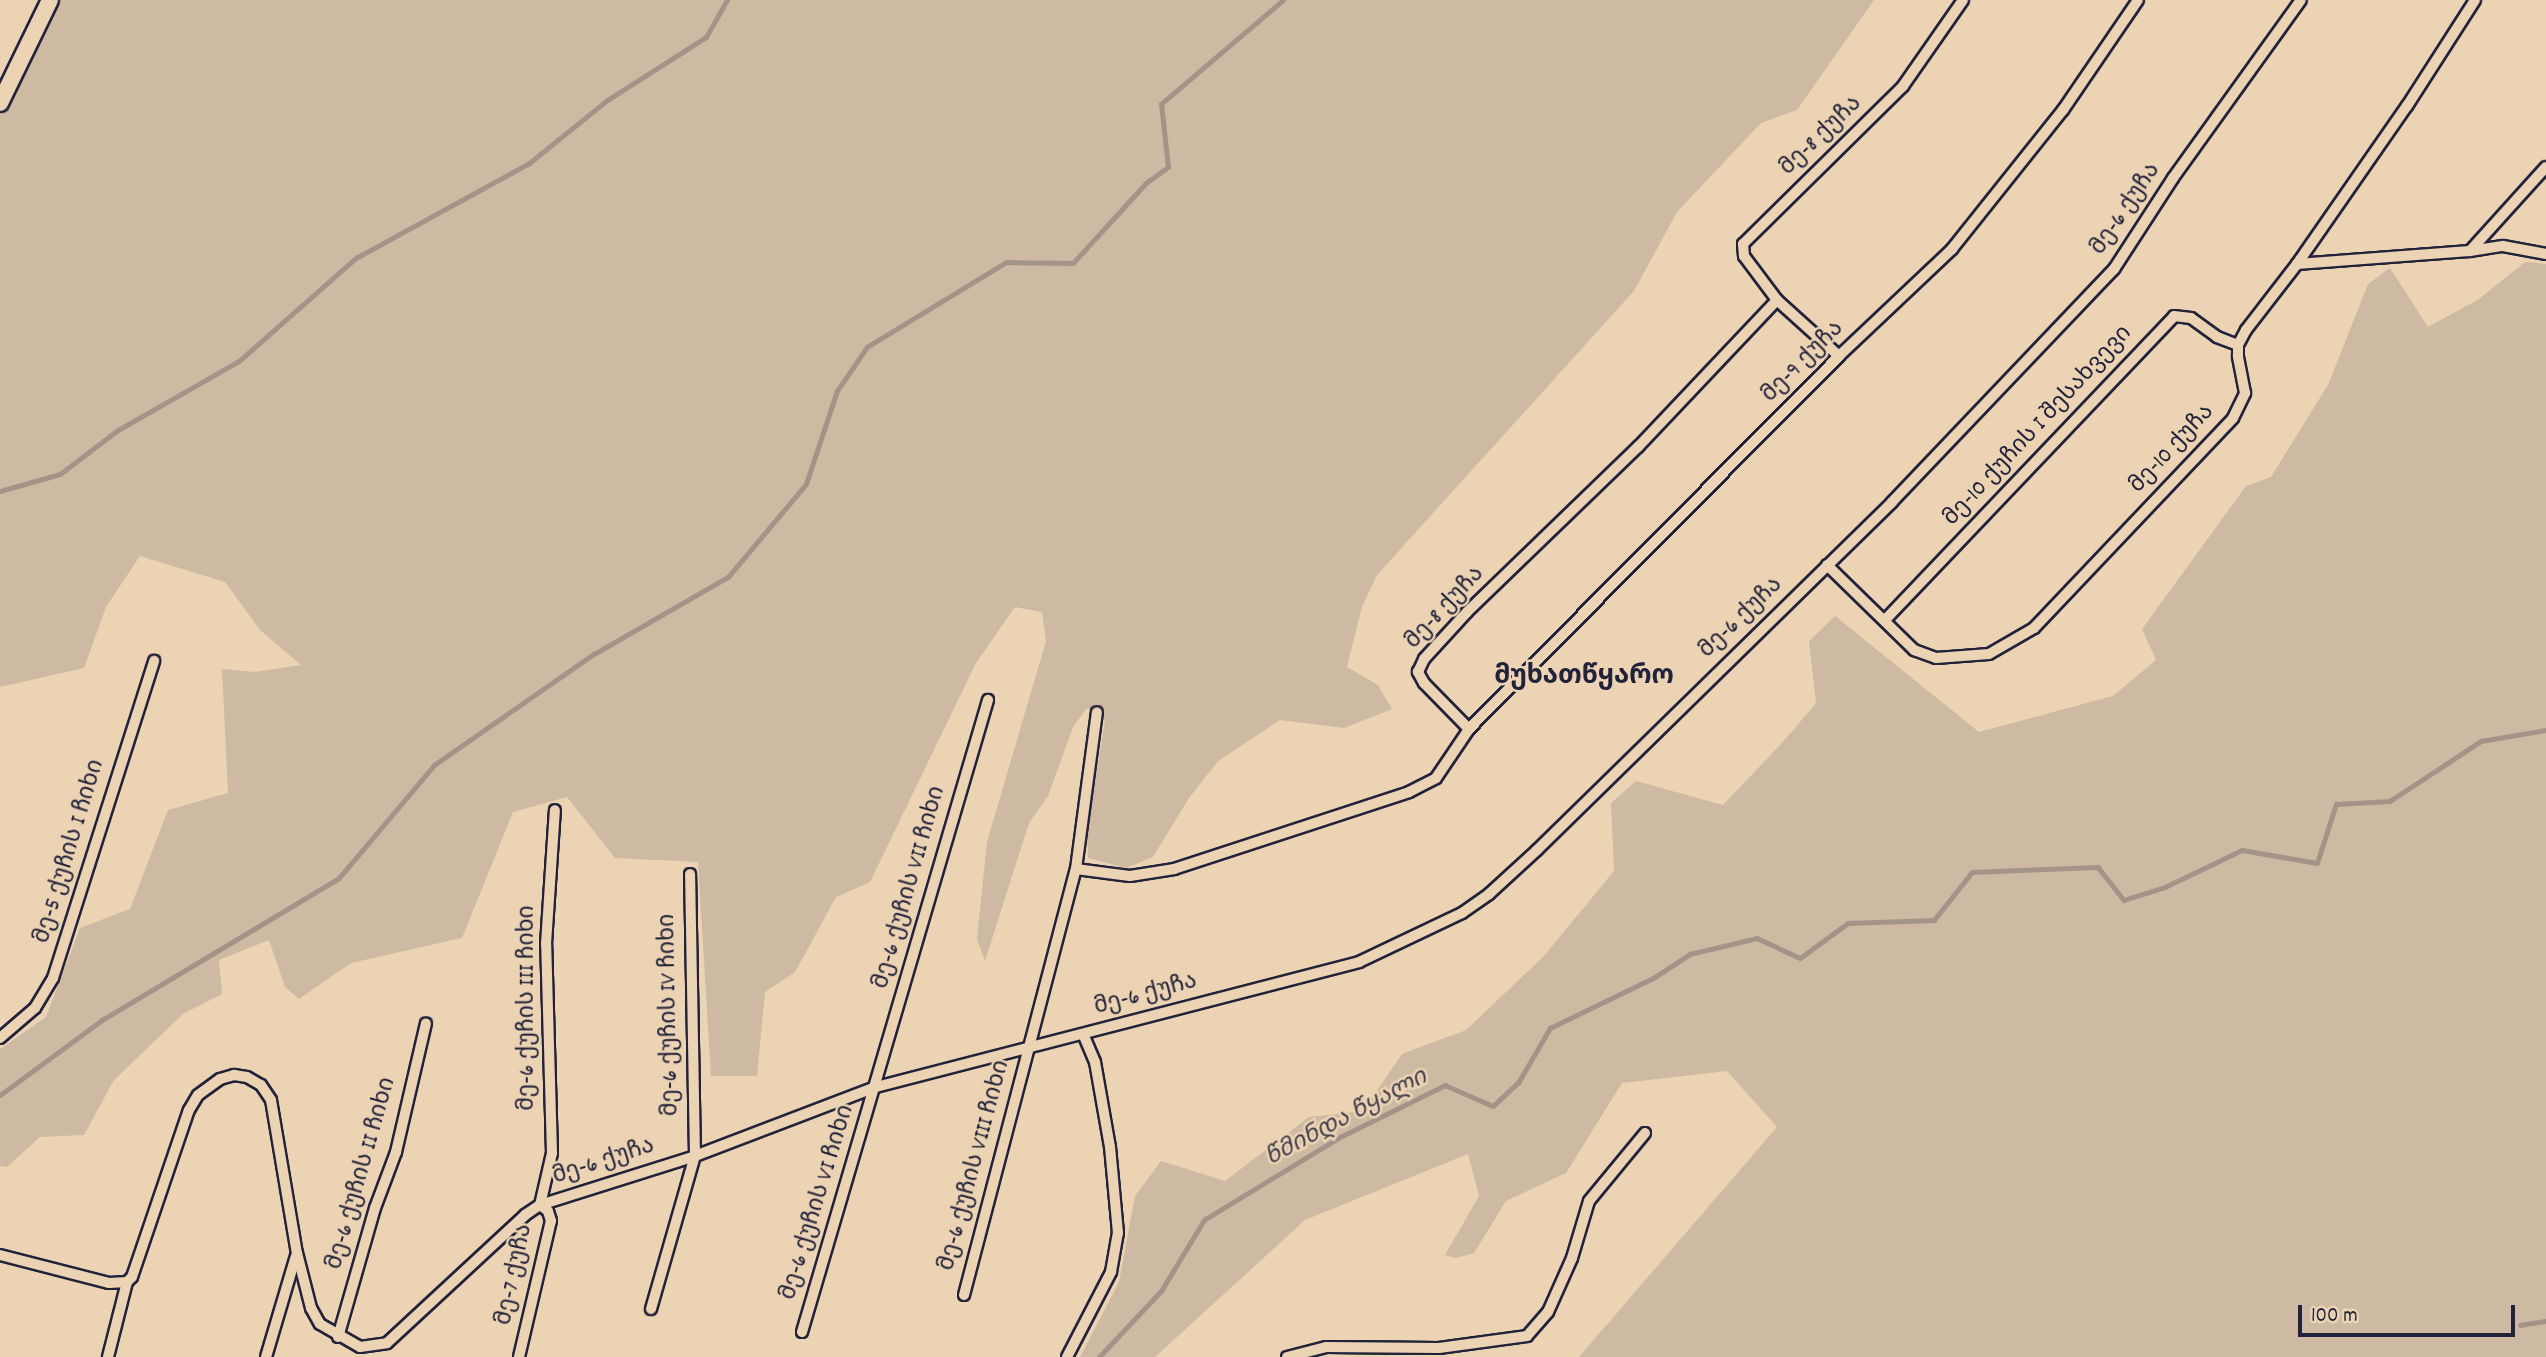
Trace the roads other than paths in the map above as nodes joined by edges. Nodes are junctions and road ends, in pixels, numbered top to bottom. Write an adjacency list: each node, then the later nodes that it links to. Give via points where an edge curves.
1 (50, 0): 6 (street)
2 (1963, 0): 11 (street, მე-8 ქუჩა, via 1903,86 1743,244 1744,256)
3 (2138, 0): 13 (street, მე-9 ქუჩა, via 2063,110 1952,249)
4 (2301, 0): 14 (street, მე-6 ქუჩა, via 2114,269 1941,453)
5 (2474, 0): 10 (street)
6 (0, 103)
7 (2546, 167): 8 (street)
8 (2470, 251): 9 (street, via 2503,246); 10 (street)
9 (2546, 254)
10 (2297, 264): 12 (street)
11 (1777, 300): 13 (street, მე-8 ქუჩა); 19 (street, მე-8 ქუჩა, via 1638,447 1424,659 1418,671 1424,683)
12 (2238, 345): 15 (street, მე-10 ქუჩის I შესახვევი, via 2217,337 2191,318 2174,316); 15 (street, მე-10 ქუჩა, via 2245,393 2233,418 2034,628 1989,654 1936,659 1914,650)
13 (1839, 356): 19 (street, მე-9 ქუჩა)
14 (1827, 565): 15 (street, მე-10 ქუჩა); 24 (street, მე-6 ქუჩა, via 1537,850 1462,913 1359,962)
15 (1885, 620)
16 (154, 661): 25 (street, მე-5 ქუჩის I ჩიხი, via 53,978 35,1008)
17 (988, 700): 27 (street, მე-6 ქუჩის VII ჩიხი)
18 (1097, 712): 21 (street)
19 (1469, 729): 21 (street, via 1436,778 1409,792 1174,869 1130,876)
20 (555, 810): 30 (street, მე-6 ქუჩის III ჩიხი, via 546,944 552,1153)
21 (1076, 869): 26 (street)
22 (690, 874): 29 (street, მე-6 ქუჩის IV ჩიხი)
23 (426, 1023): 37 (street, მე-6 ქუჩის II ჩიხი, via 396,1152 374,1208)
24 (1083, 1034): 26 (street, მე-6 ქუჩა); 41 (street, via 1095,1062 1110,1147 1118,1233 1111,1272)
25 (0, 1038)
26 (1028, 1048): 27 (street, მე-6 ქუჩა); 34 (street, მე-6 ქუჩის VIII ჩიხი)
27 (876, 1087): 29 (street, მე-6 ქუჩა); 36 (street, მე-6 ქუჩის VI ჩიხი)
28 (1644, 1133): 42 (street, via 1590,1200 1572,1258 1548,1312 1527,1336 1439,1348 1326,1346)
29 (695, 1156): 30 (street, მე-6 ქუჩა); 35 (street, მე-6 ქუჩის IV ჩიხი)
30 (540, 1205): 37 (street, მე-6 ქუჩა, via 387,1343 360,1347); 40 (street, მე-7 ქუჩა, via 551,1221)
31 (297, 1253): 33 (street, via 271,1100 261,1085 234,1075 207,1087 189,1110); 37 (street, via 311,1308 320,1324); 39 (street)
32 (0, 1255): 33 (street, via 109,1283)
33 (127, 1282): 38 (street)
34 (964, 1295)
35 (651, 1309)
36 (802, 1332)
37 (338, 1337)
38 (108, 1357)
39 (266, 1357)
40 (519, 1357)
41 (1067, 1357)
42 (1287, 1357)

